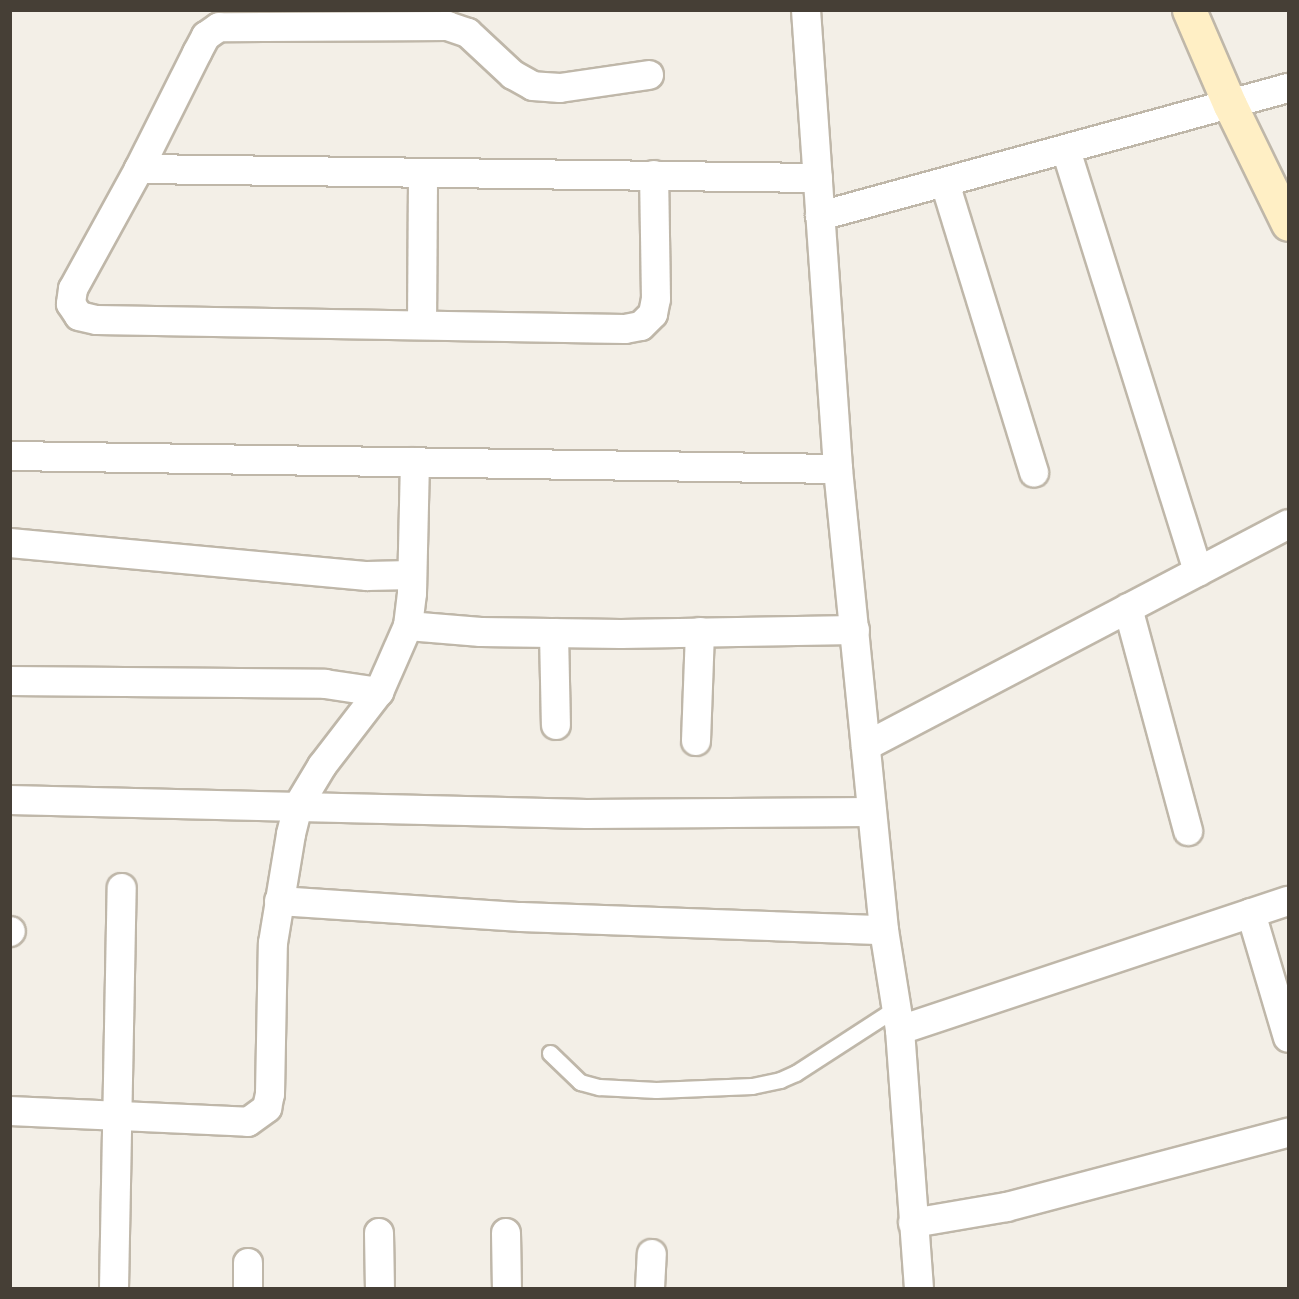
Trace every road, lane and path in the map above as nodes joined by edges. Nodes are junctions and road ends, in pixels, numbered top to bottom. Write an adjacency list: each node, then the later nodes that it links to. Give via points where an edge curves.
1 (806, 10): 10 (street)
2 (1189, 10): 5 (main road)
3 (649, 75): 7 (street, via 560,88 533,86 513,75 468,33 448,26 219,27 206,36)
4 (1288, 88): 5 (street)
5 (1230, 105): 6 (street); 13 (main road)
6 (1066, 150): 11 (street); 21 (street)
7 (139, 169): 8 (street); 14 (street, via 73,290 71,304 79,316 97,320)
8 (423, 172): 9 (street); 14 (street)
9 (654, 176): 10 (street); 14 (street, via 656,299 653,314 641,326 625,329)
10 (818, 178): 12 (street)
11 (945, 183): 12 (street); 18 (street)
12 (820, 216): 17 (street)
13 (1288, 224)
14 (422, 325)
15 (10, 456): 16 (street)
16 (415, 462): 17 (street); 22 (street)
17 (838, 469): 25 (street)
18 (1034, 472)
19 (1288, 525): 21 (street)
20 (10, 543): 22 (street, via 367,576)
21 (1198, 572): 23 (street)
22 (412, 575): 24 (street)
23 (1128, 608): 32 (street); 36 (street)
24 (408, 626): 27 (street); 29 (street)
25 (855, 630): 26 (street); 32 (street)
26 (700, 632): 27 (street); 31 (street)
27 (554, 633): 30 (street)
28 (10, 681): 29 (street, via 325,684)
29 (379, 692): 34 (street, via 322,766)
30 (556, 725)
31 (696, 741)
32 (866, 746): 35 (street)
33 (10, 800): 34 (street)
34 (298, 806): 35 (street, via 587,814); 39 (street)
35 (872, 812): 41 (street)
36 (1188, 831)
37 (122, 888): 46 (street)
38 (1288, 900): 40 (street)
39 (279, 901): 41 (street, via 521,917); 46 (street, via 273,943 267,1108 248,1122)
40 (1251, 913): 42 (street); 43 (street)
41 (884, 930): 42 (street)
42 (898, 1019): 44 (lane, via 796,1073 752,1086 656,1090 599,1087 580,1082); 48 (street)
43 (1288, 1038)
44 (550, 1053)
45 (10, 1111): 46 (street)
46 (118, 1115): 52 (street)
47 (1288, 1133): 48 (street, via 1007,1207)
48 (913, 1223): 56 (street)
49 (379, 1233): 53 (street)
50 (506, 1233): 54 (street)
51 (652, 1254): 55 (street)
52 (114, 1288)
53 (380, 1288)
54 (507, 1288)
55 (650, 1288)
56 (919, 1288)

